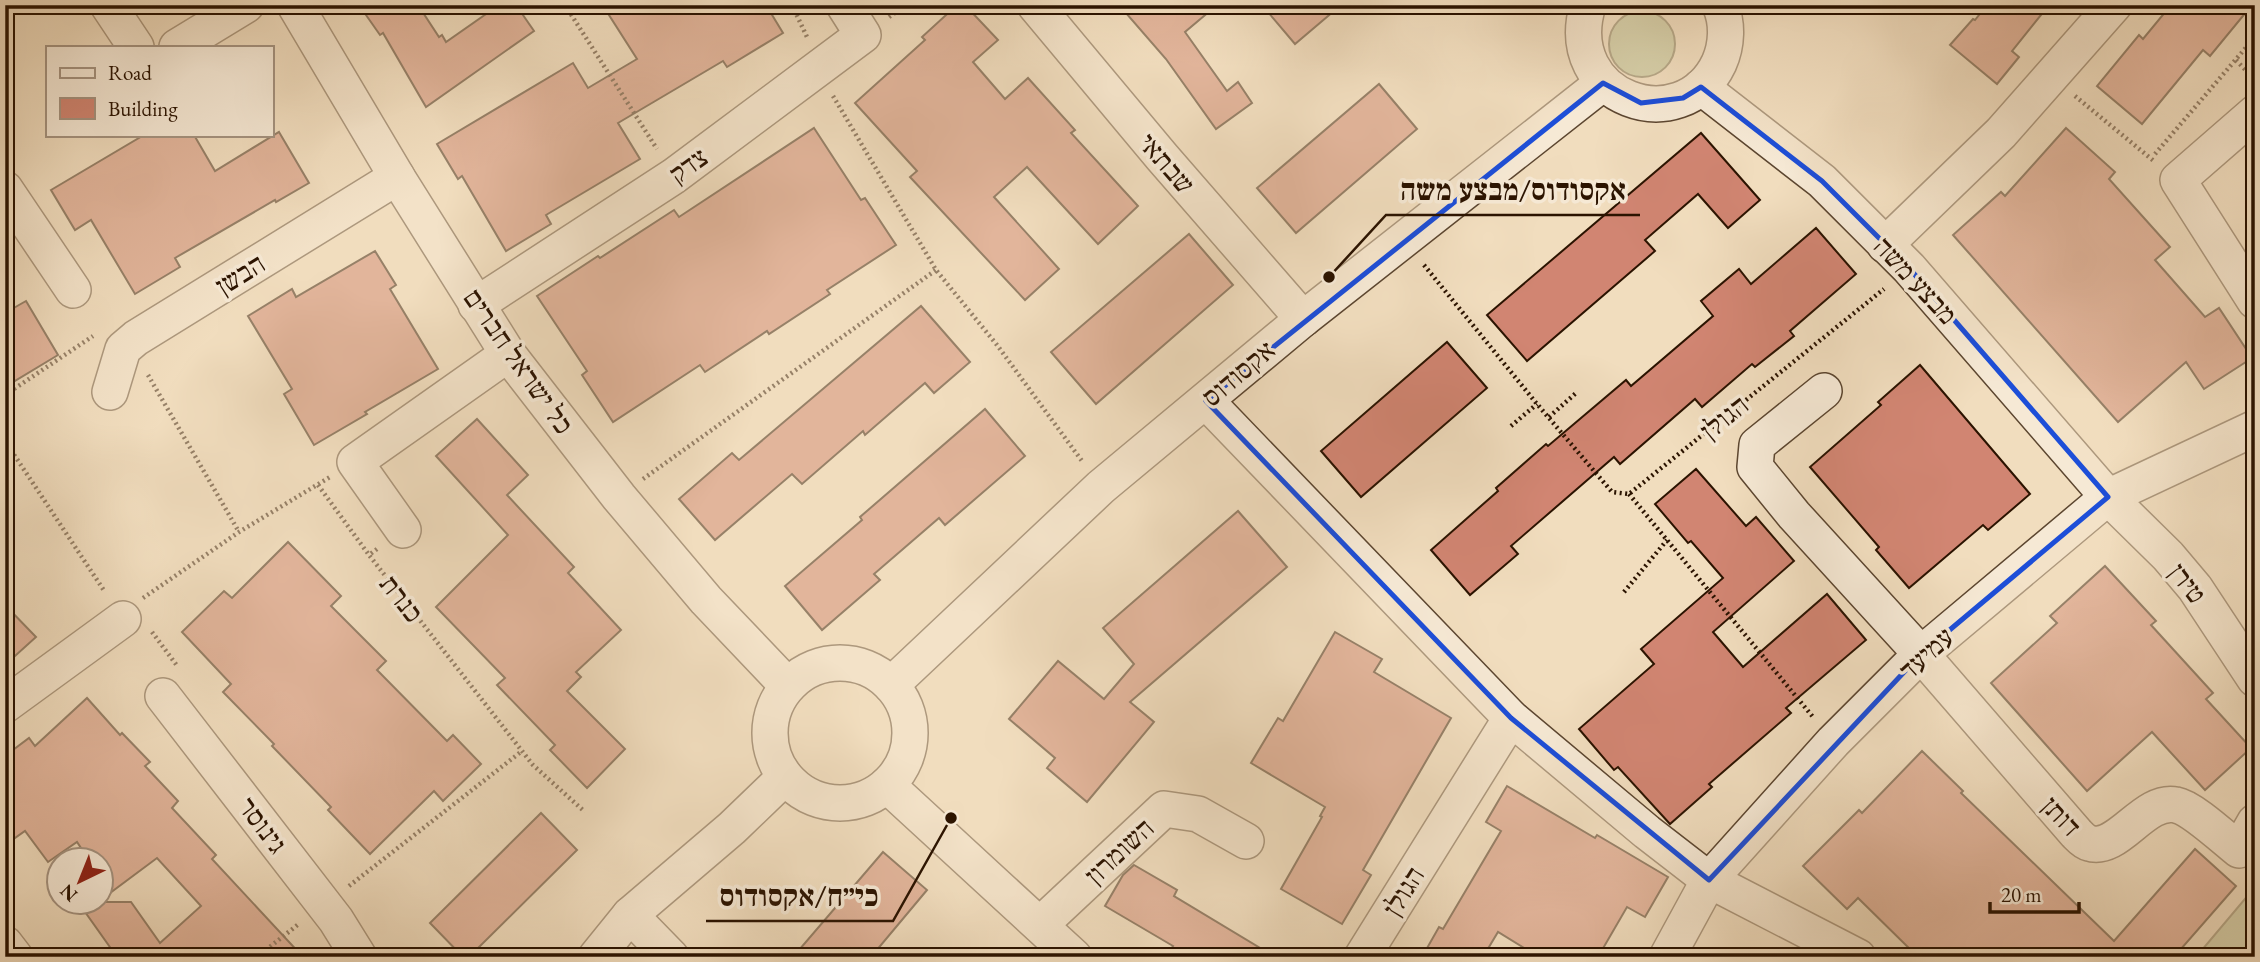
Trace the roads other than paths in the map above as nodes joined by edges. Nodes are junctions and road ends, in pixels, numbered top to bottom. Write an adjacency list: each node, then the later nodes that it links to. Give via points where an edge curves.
1 (108, 5): 9 (street)
2 (246, 5): 10 (street)
3 (844, 5): 19 (street, צדק, via 863,35 674,176)
4 (1035, 5): 20 (street, שבתאי)
5 (1588, 5): 11 (street, via 1583,44 1590,65)
6 (1720, 5): 12 (street, via 1726,33 1723,53)
7 (2114, 5): 16 (street)
8 (298, 6): 14 (street, כל ישראל חברים)
9 (135, 46)
10 (179, 46)
11 (1603, 82): 12 (street, via 1641,103 1662,104); 20 (street, אקסודוס)
12 (1701, 87): 16 (street, מבצע משה, via 1822,181)
13 (2255, 113): 18 (street, via 2164,169)
14 (397, 177): 19 (street, כל ישראל חברים); 23 (street, הבשן, via 136,338 123,349)
15 (5, 189): 17 (street)
16 (1897, 257): 26 (street, מבצע משה)
17 (73, 290)
18 (2255, 301)
19 (476, 304): 21 (street, כל ישראל חברים)
20 (1303, 318): 24 (street, אקסודוס)
21 (508, 354): 27 (street, כנרת, via 355,461); 31 (street, כל ישראל חברים, via 706,600)
22 (1824, 391): 29 (street, הגולן, via 1757,445 1755,467)
23 (110, 392)
24 (1206, 401): 32 (street, אקסודוס, via 1101,487); 35 (street)
25 (2255, 428): 26 (street, עמיעד)
26 (2108, 497): 29 (street, עמיעד); 30 (street, טירן, via 2194,587)
27 (402, 530)
28 (128, 612): 34 (street)
29 (1921, 654): 38 (street, דותן, via 2088,843 2101,844 2113,838 2158,805 2177,805); 40 (street, עמיעד, via 1833,742)
30 (2255, 679)
31 (787, 685): 32 (street, via 828,663 851,663 873,671); 36 (street, via 770,721 775,760)
32 (891, 685): 37 (street, via 909,718 910,736 907,754)
33 (163, 696): 45 (street, גינוסר, via 336,920)
34 (5, 705)
35 (1511, 718): 40 (street); 49 (street, הגולן)
36 (785, 777): 37 (street, via 802,792 823,801 846,803); 41 (street)
37 (887, 785): 42 (street)
38 (2247, 836)
39 (1246, 841): 42 (street, השומרון, via 1198,814 1164,809)
40 (1709, 880): 50 (street, עמיעד); 51 (street)
41 (630, 915): 46 (street); 47 (street)
42 (1040, 925): 48 (street)
43 (5, 944): 44 (street)
44 (15, 957)
45 (359, 957)
46 (596, 957)
47 (671, 957)
48 (1074, 957)
49 (1362, 957)
50 (1667, 957)
51 (1858, 957)

